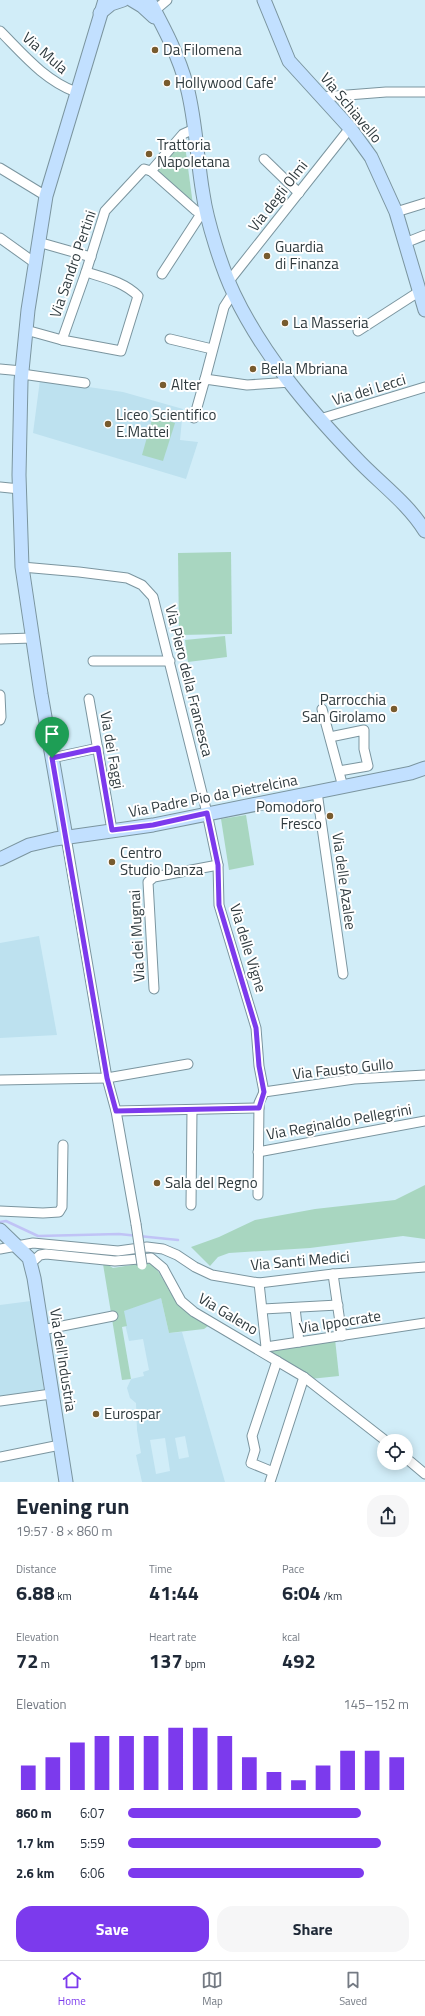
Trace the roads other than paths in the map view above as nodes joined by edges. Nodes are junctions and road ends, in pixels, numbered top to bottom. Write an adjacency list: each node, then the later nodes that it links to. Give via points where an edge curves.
1 (105, 0): 7 (street)
2 (122, 0): 7 (street, via 110,4)
3 (132, 0): 6 (street)
4 (167, 0): 6 (street)
5 (264, 0): 11 (street, Via Schiavello, via 289,61)
6 (154, 11): 12 (street, via 179,61 188,89)
7 (99, 14): 9 (street)
8 (0, 31): 9 (street, Via Mula, via 42,73 62,87)
9 (76, 92): 18 (street)
10 (425, 92): 11 (street)
11 (322, 97): 13 (street, Via Schiavello)
12 (194, 128): 16 (street, Via Sandro Pertini, via 184,134); 21 (street)
13 (350, 128): 17 (street, Via degli Olmi); 20 (street, Via Schiavello, via 372,157)
14 (264, 159): 17 (street)
15 (0, 168): 18 (street)
16 (151, 171): 21 (street); 26 (street, Via Sandro Pertini, via 144,169 105,211)
17 (299, 193): 31 (street, Via degli Olmi)
18 (46, 196): 24 (street)
19 (425, 203): 20 (street)
20 (396, 212): 25 (street, Via Schiavello)
21 (205, 215): 29 (street); 31 (street)
22 (425, 235): 25 (street)
23 (0, 238): 27 (street)
24 (38, 242): 26 (street); 27 (street)
25 (405, 243): 30 (street, Via Schiavello)
26 (91, 257): 28 (street, Via Sandro Pertini)
27 (35, 263): 33 (street)
28 (86, 272): 36 (street, Via Sandro Pertini); 36 (street, via 118,282 138,296 121,351)
29 (162, 274)
30 (421, 283): 32 (street, Via Schiavello); 34 (street)
31 (231, 287): 37 (street, Via degli Olmi); 41 (street, via 248,321)
32 (425, 310)
33 (26, 330): 36 (street, Via Sandro Pertini); 39 (street)
34 (358, 331)
35 (170, 339): 37 (street)
36 (62, 340)
37 (212, 349): 40 (street, Via degli Olmi)
38 (0, 369): 39 (street)
39 (22, 372): 42 (street); 47 (street)
40 (205, 379): 41 (street, via 247,385); 44 (street, Via degli Olmi)
41 (291, 382): 45 (street)
42 (86, 383)
43 (425, 387): 45 (street, Via dei Lecci)
44 (194, 418)
45 (320, 419): 48 (street)
46 (0, 487): 47 (street)
47 (20, 489): 49 (street)
48 (424, 524)
49 (22, 568): 50 (street); 52 (street, Via Piero della Francesca, via 127,578 142,585 153,597)
50 (33, 638): 51 (street); 60 (street)
51 (0, 639)
52 (170, 660): 53 (street); 67 (street, Via Piero della Francesca)
53 (93, 661)
54 (0, 696): 57 (street)
55 (89, 699): 59 (street, Via dei Faggi)
56 (322, 709): 58 (street)
57 (0, 720)
58 (330, 737): 62 (street); 62 (street, via 364,730 364,749 368,766)
59 (98, 748): 60 (street); 68 (street, Via dei Faggi)
60 (52, 758): 69 (street)
61 (425, 768): 63 (street, Via Padre Pio da Pietrelcina)
62 (339, 771): 65 (street)
63 (412, 774): 64 (street, Via Padre Pio da Pietrelcina); 65 (street, Via Padre Pio da Pietrelcina)
64 (425, 774)
65 (343, 787): 66 (street, Via Padre Pio da Pietrelcina)
66 (317, 792): 67 (street, Via Padre Pio da Pietrelcina); 72 (street, Via delle Azalee)
67 (207, 813): 68 (street, Via Padre Pio da Pietrelcina, via 153,825); 71 (street, Via delle Vigne)
68 (112, 830): 69 (street, Via Padre Pio da Pietrelcina)
69 (66, 837): 70 (street, Via Padre Pio da Pietrelcina, via 29,845); 76 (street)
70 (0, 859)
71 (218, 865): 73 (street, Via dei Mugnai, via 154,877 148,882); 78 (street, Via delle Vigne, via 219,905 256,1028)
72 (343, 974)
73 (154, 989)
74 (188, 1064): 76 (street)
75 (425, 1075): 78 (street, Via Fausto Gullo, via 354,1079)
76 (107, 1078): 77 (street); 81 (street)
77 (0, 1080)
78 (264, 1092): 79 (street)
79 (259, 1108): 80 (street); 84 (street)
80 (192, 1110): 81 (street); 86 (street)
81 (116, 1111): 92 (street, bridge)
82 (425, 1121): 84 (street, Via Reginaldo Pellegrini)
83 (63, 1145): 87 (street, via 62,1207 59,1212)
84 (258, 1152): 85 (street)
85 (258, 1195)
86 (191, 1205)
87 (0, 1211)
88 (2, 1232): 89 (street)
89 (18, 1246): 90 (street, Via Santi Medici); 91 (street, Via dell'Industria); 95 (street, Via Santi Medici, via 33,1243 118,1251 163,1249 212,1275)
90 (0, 1249)
91 (30, 1264): 101 (street, Via dell'Industria); 104 (street, Via Galeno, via 40,1255 46,1254 115,1260 151,1258 163,1268 181,1301 190,1309)
92 (142, 1265)
93 (425, 1267): 94 (street, Via Santi Medici)
94 (333, 1274): 95 (street, Via Santi Medici); 96 (street)
95 (259, 1283): 98 (street)
96 (338, 1306): 97 (street); 102 (street)
97 (295, 1308): 98 (street); 103 (street)
98 (263, 1309): 104 (street)
99 (113, 1316): 101 (street)
100 (425, 1323): 102 (street, Via Ippocrate)
101 (42, 1330): 107 (street, Via dell'Industria)
102 (342, 1336): 103 (street, Via Ippocrate)
103 (299, 1342): 104 (street, Via Ippocrate)
104 (264, 1350): 105 (street, Via Galeno)
105 (277, 1361): 106 (street, Via Galeno); 113 (street, via 252,1436 255,1450 251,1463)
106 (304, 1377): 109 (street, Via Galeno); 113 (street)
107 (51, 1394): 108 (street); 110 (street, Via dell'Industria)
108 (0, 1401)
109 (377, 1434)
110 (60, 1445): 111 (street); 115 (street, Via dell'Industria)
111 (0, 1457)
112 (413, 1464): 114 (street)
113 (273, 1472): 116 (street)
114 (425, 1474)
115 (66, 1482)
116 (270, 1482)

